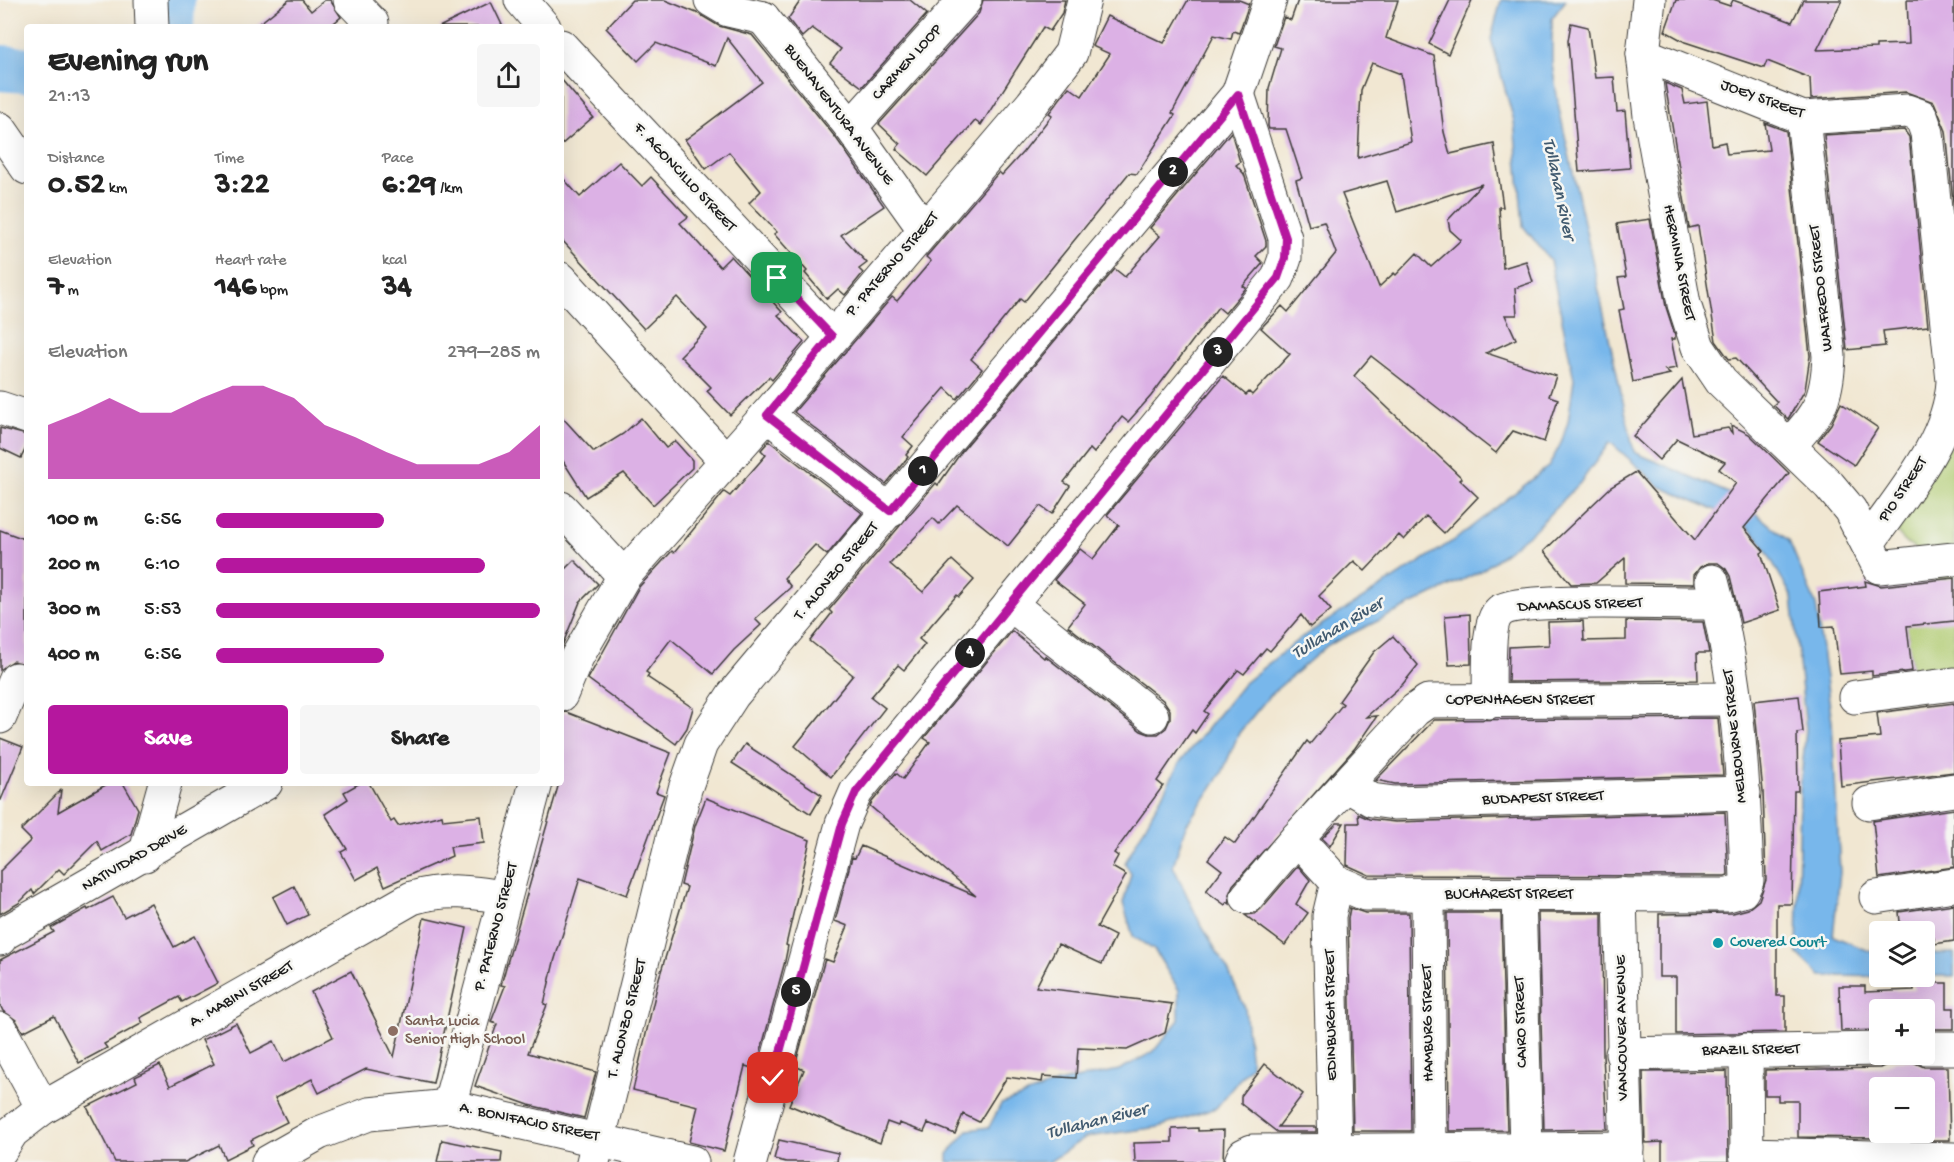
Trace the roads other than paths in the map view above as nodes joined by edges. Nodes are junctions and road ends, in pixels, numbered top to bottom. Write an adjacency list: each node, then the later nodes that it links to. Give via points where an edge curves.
1 (151, 0): 11 (street)
2 (350, 0): 10 (street)
3 (521, 0): 12 (street)
4 (711, 0): 9 (street, via 728,10)
5 (965, 0): 18 (street, CARMEN LOOP)
6 (1084, 0): 21 (street, P. PATERNO STREET, via 1071,53)
7 (1270, 0): 15 (street, T. ALONZO STREET)
8 (1649, 0): 14 (street, HERMINIA STREET)
9 (767, 9): 18 (street, BUENAVENTURA AVENUE)
10 (373, 17)
11 (152, 24)
12 (541, 24)
13 (564, 49): 23 (street, F. AGONCILLO STREET)
14 (1643, 54): 17 (street, JOEY STREET); 25 (street, HERMINIA STREET, via 1650,116 1684,304 1698,347 1721,381)
15 (1238, 94): 28 (street, T. ALONZO STREET); 33 (street, via 1286,238 1278,278)
16 (1921, 116): 17 (street, JOEY STREET, via 1907,111); 29 (street, PIO STREET, via 1930,157 1952,402 1936,442)
17 (1803, 118): 25 (street, WALFREDO STREET, via 1829,356 1828,382 1823,403 1813,420)
18 (851, 127): 21 (street, BUENAVENTURA AVENUE)
19 (0, 129): 20 (street)
20 (24, 164)
21 (924, 229): 23 (street, P. PATERNO STREET)
22 (564, 282): 26 (street)
23 (832, 336): 24 (street, P. PATERNO STREET)
24 (767, 415): 26 (street, P. PATERNO STREET); 28 (street)
25 (1789, 446): 29 (street, HERMINIA STREET, via 1850,510)
26 (726, 461): 31 (street, P. PATERNO STREET)
27 (564, 511): 31 (street)
28 (890, 511): 71 (street, T. ALONZO STREET, via 733,694 701,744 685,789)
29 (1873, 555): 30 (street)
30 (1954, 559)
31 (624, 576): 36 (street, P. PATERNO STREET, via 576,657)
32 (1716, 592): 38 (street, MELBOURNE STREET); 39 (street, DAMASCUS STREET, via 1517,605 1500,611 1492,622)
33 (1010, 604): 40 (street); 80 (street, via 856,792 842,824)
34 (16, 679): 41 (street)
35 (1954, 684): 37 (street)
36 (564, 687)
37 (1855, 697)
38 (1734, 699): 39 (street, COPENHAGEN STREET); 47 (street, MELBOURNE STREET)
39 (1489, 702): 42 (street, COPENHAGEN STREET, via 1428,701 1415,710)
40 (1152, 716)
41 (0, 717)
42 (1346, 785): 47 (street, BUDAPEST STREET, via 1372,800 1394,803); 49 (street, COPENHAGEN STREET)
43 (164, 786): 50 (street)
44 (261, 786): 50 (street, NATIVIDAD DRIVE)
45 (535, 786): 57 (street, P. PATERNO STREET)
46 (1954, 790): 48 (street)
47 (1744, 793): 53 (street, MELBOURNE STREET, via 1747,881)
48 (1869, 803)
49 (1297, 838): 51 (street, BUCHAREST STREET); 58 (street, COPENHAGEN STREET)
50 (145, 855): 60 (street, NATIVIDAD DRIVE)
51 (1337, 882): 56 (street, BUCHAREST STREET, via 1365,894); 72 (street, EDINBURGH STREET, via 1329,916)
52 (1954, 885): 59 (street)
53 (1742, 891): 54 (street, BUCHAREST STREET, via 1728,895)
54 (1620, 894): 55 (street, BUCHAREST STREET); 66 (street, VANCOUVER AVENUE)
55 (1519, 895): 56 (street, BUCHAREST STREET); 70 (street, CAIRO STREET)
56 (1428, 896): 69 (street, HAMBURG STREET)
57 (505, 897): 67 (street, P. PATERNO STREET); 68 (street, A. MABINI STREET, via 459,890 435,891 412,898)
58 (1247, 897)
59 (1876, 897)
60 (1, 935)
61 (0, 1029): 68 (street)
62 (1869, 1048): 65 (street, BRAZIL STREET)
63 (1935, 1048): 64 (street)
64 (1954, 1048)
65 (1746, 1050): 66 (street, BRAZIL STREET); 76 (street)
66 (1622, 1054): 74 (street, VANCOUVER AVENUE)
67 (449, 1106): 71 (street, A. BONIFACIO STREET); 78 (street, A. BONIFACIO STREET, via 369,1114 319,1133)
68 (43, 1108): 73 (street, A. MABINI STREET, via 12,1132)
69 (1430, 1149): 70 (street); 72 (street)
70 (1526, 1149): 74 (street)
71 (596, 1150): 79 (street, A. BONIFACIO STREET)
72 (1335, 1150): 75 (street, via 1252,1151)
73 (0, 1151)
74 (1627, 1155)
75 (1242, 1158)
76 (1747, 1158): 77 (street)
77 (1954, 1159)
78 (268, 1162)
79 (692, 1162)
80 (750, 1162)

